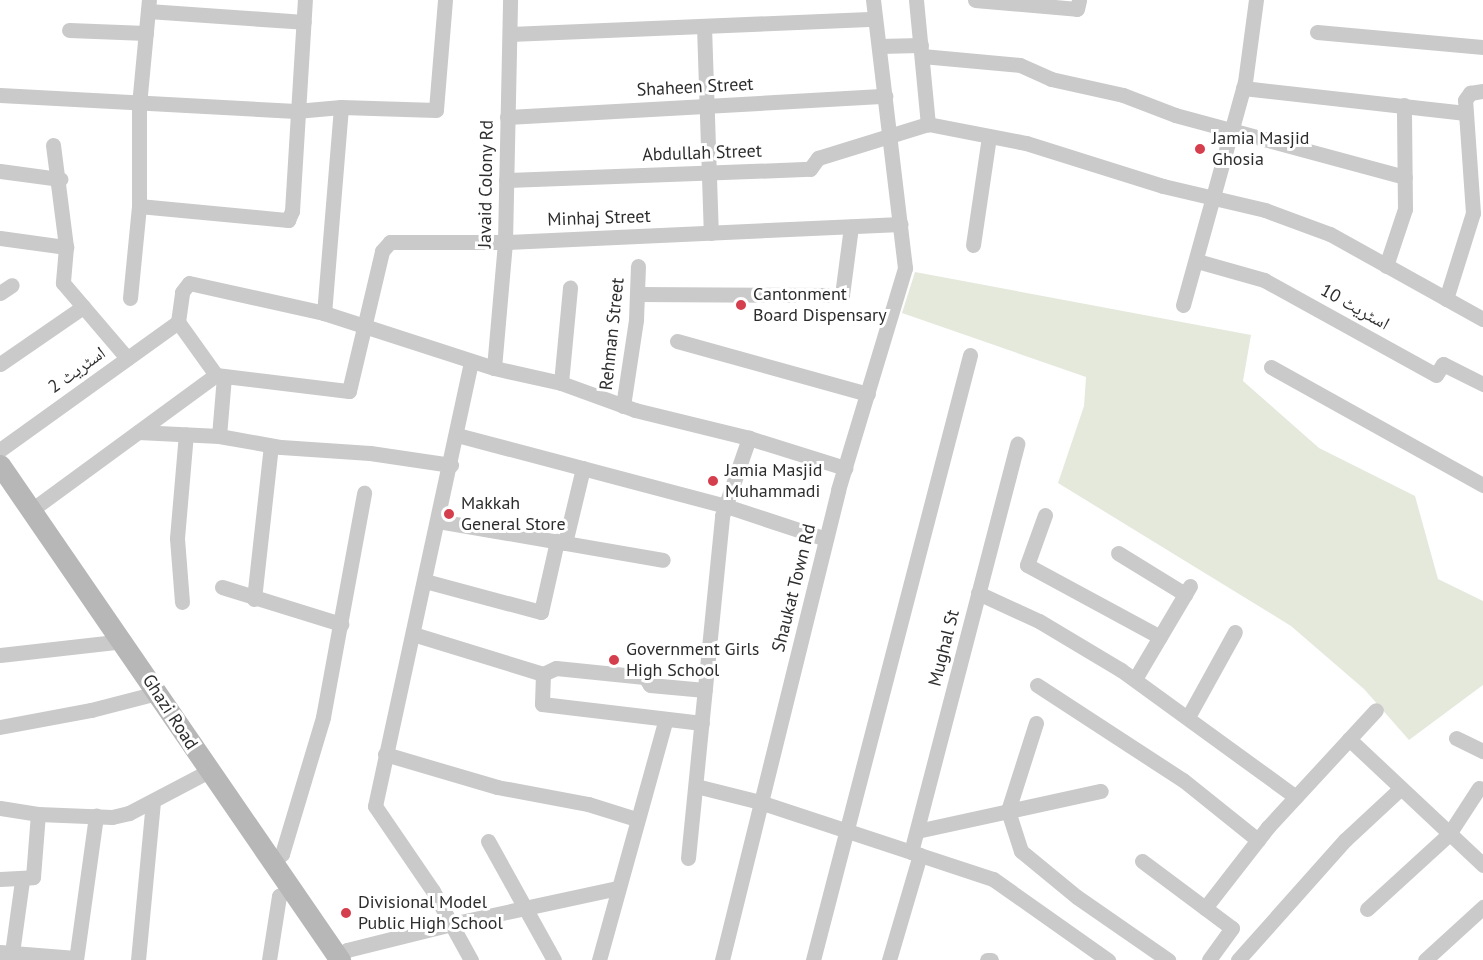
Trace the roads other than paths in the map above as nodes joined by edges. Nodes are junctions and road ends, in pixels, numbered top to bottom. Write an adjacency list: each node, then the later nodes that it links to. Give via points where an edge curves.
1 (305, 0): 11 (street)
2 (445, 0): 27 (street, via 436,110)
3 (510, 0): 16 (street, Javaid Colony Rd)
4 (873, 0): 10 (street, Shaukat Town Rd)
5 (916, 0): 19 (street)
6 (975, 0): 7 (street, via 1077,9)
7 (1079, 0)
8 (1256, 0): 20 (street)
9 (148, 5): 11 (street); 15 (street)
10 (875, 19): 12 (street); 17 (street, Shaukat Town Rd)
11 (304, 22): 28 (street)
12 (704, 26): 16 (street); 25 (street)
13 (69, 30): 15 (street)
14 (1317, 32): 18 (street)
15 (146, 33): 24 (street)
16 (510, 34): 30 (street, Javaid Colony Rd)
17 (879, 46): 19 (street); 23 (street, Shaukat Town Rd)
18 (1483, 47)
19 (922, 50): 31 (street); 32 (street, via 1020,65 1051,79 1123,95 1175,115)
20 (1243, 88): 26 (street); 32 (street)
21 (1483, 91): 29 (street, via 1470,93 1465,100)
22 (0, 94): 24 (street)
23 (885, 96): 25 (street, Shaheen Street); 33 (street, Shaukat Town Rd)
24 (139, 105): 28 (street); 43 (street)
25 (707, 105): 30 (street, Shaheen Street); 38 (street)
26 (1404, 105): 29 (street); 39 (street)
27 (341, 107): 28 (street); 60 (street)
28 (296, 111): 43 (street, via 292,211 288,219)
29 (1466, 113): 36 (street)
30 (507, 117): 41 (street, Javaid Colony Rd)
31 (928, 124): 33 (street); 34 (street)
32 (1232, 129): 39 (street); 42 (street)
33 (890, 134): 38 (street, Abdullah Street, via 818,158 810,169); 44 (street, Shaukat Town Rd)
34 (989, 136): 42 (street); 49 (street)
35 (53, 145): 40 (street)
36 (1476, 153): 57 (street, via 1473,213)
37 (0, 171): 40 (street)
38 (709, 171): 41 (street, Abdullah Street); 46 (street)
39 (1405, 177): 53 (street, via 1401,231)
40 (60, 179): 50 (street)
41 (506, 180): 48 (street, Javaid Colony Rd)
42 (1214, 197): 51 (street); 53 (street, via 1265,210 1330,234)
43 (139, 206): 56 (street)
44 (901, 225): 45 (street, Minhaj Street); 74 (street, Shaukat Town Rd, via 905,268)
45 (851, 227): 46 (street, Minhaj Street); 55 (street, via 842,295)
46 (711, 233): 48 (street, Minhaj Street)
47 (0, 238): 50 (street)
48 (505, 242): 63 (street, Minhaj Street, via 384,244); 70 (street, Javaid Colony Rd)
49 (973, 245)
50 (66, 247): 59 (street, via 63,283)
51 (1197, 261): 58 (street); 73 (street, اسٹریٹ 10, via 1264,280 1436,375 1443,363)
52 (638, 266): 55 (street, Rehman Street)
53 (1386, 266): 57 (street)
54 (570, 287): 72 (street)
55 (637, 294): 75 (street, Rehman Street)
56 (130, 298)
57 (1446, 299): 61 (street)
58 (1183, 305)
59 (83, 307): 66 (street); 68 (street)
60 (324, 314): 62 (street, via 189,283 182,292); 63 (street)
61 (1483, 319)
62 (178, 322): 66 (street, اسٹریٹ 2); 71 (street)
63 (365, 327): 67 (street); 71 (street, via 349,391)
64 (677, 341): 74 (street)
65 (970, 355): 138 (street)
66 (127, 358): 83 (street, اسٹریٹ 2)
67 (471, 361): 70 (street); 78 (street)
68 (0, 364)
69 (1271, 367): 88 (street)
70 (494, 368): 72 (street)
71 (220, 376): 76 (street); 79 (street)
72 (561, 383): 75 (street)
73 (1483, 384)
74 (868, 394): 87 (street, Shaukat Town Rd)
75 (624, 406): 80 (street)
76 (138, 432): 77 (street); 91 (street)
77 (186, 434): 79 (street); 102 (street, via 177,538)
78 (457, 435): 85 (street); 86 (street)
79 (219, 436): 82 (street)
80 (749, 438): 87 (street); 90 (street)
81 (1017, 444): 100 (street, Mughal St)
82 (272, 446): 85 (street, via 370,453); 101 (street)
83 (0, 450)
84 (0, 465): 91 (main road, Ghazi Road)
85 (451, 465): 93 (street)
86 (583, 468): 90 (street); 95 (street)
87 (845, 468): 94 (street, Shaukat Town Rd)
88 (1483, 485)
89 (364, 493): 103 (street)
90 (726, 506): 94 (street); 112 (street)
91 (30, 511): 107 (main road, Ghazi Road)
92 (1045, 515): 106 (street, via 1027,565)
93 (438, 521): 95 (street); 98 (street)
94 (826, 539): 131 (street, Shaukat Town Rd)
95 (561, 542): 97 (street); 98 (street, via 541,612)
96 (1118, 553): 106 (street, via 1187,590)
97 (663, 560)
98 (425, 580): 105 (street)
99 (222, 587): 101 (street)
100 (978, 593): 110 (street, via 1039,621); 137 (street, Mughal St)
101 (254, 599): 103 (street)
102 (182, 602)
103 (341, 624): 145 (street, via 323,717 295,818 282,854)
104 (1235, 632): 115 (street)
105 (413, 634): 109 (street); 123 (street)
106 (1160, 637): 110 (street)
107 (124, 641): 108 (street); 113 (main road, Ghazi Road)
108 (0, 655)
109 (543, 674): 112 (street, via 556,668 578,670 645,677 650,685); 116 (street, via 542,704)
110 (1135, 680): 115 (street)
111 (1037, 685): 140 (street, via 1183,780)
112 (705, 690): 117 (street)
113 (157, 693): 119 (street); 124 (main road, Ghazi Road)
114 (1376, 710): 121 (street)
115 (1188, 717): 129 (street)
116 (666, 719): 117 (street); 136 (street)
117 (702, 723): 125 (street)
118 (1036, 723): 133 (street)
119 (0, 727)
120 (1456, 738): 122 (street)
121 (1349, 739): 126 (street); 129 (street)
122 (1483, 751)
123 (385, 754): 136 (street, via 478,782 588,804); 155 (street, via 375,806)
124 (209, 771): 130 (street); 145 (main road, Ghazi Road)
125 (696, 786): 131 (street); 143 (street)
126 (1401, 788): 139 (street); 172 (street, via 1345,840)
127 (1479, 788): 139 (street)
128 (1101, 791): 133 (street)
129 (1296, 797): 140 (street)
130 (153, 801): 135 (street, via 129,813); 160 (street)
131 (760, 802): 138 (street); 165 (street, Shaukat Town Rd)
132 (0, 808): 134 (street)
133 (1008, 811): 137 (street); 171 (street, via 1021,850 1077,897)
134 (38, 814): 135 (street); 148 (street, via 33,877)
135 (96, 815): 158 (street)
136 (636, 819): 149 (street)
137 (916, 831): 142 (street, Mughal St)
138 (847, 832): 142 (street); 166 (street)
139 (1449, 834): 146 (street); 154 (street)
140 (1258, 840): 153 (street)
141 (488, 841): 151 (street)
142 (916, 854): 167 (street, Mughal St); 170 (street, via 993,879)
143 (688, 858)
144 (1142, 861): 153 (street)
145 (272, 862): 150 (main road, Ghazi Road)
146 (1483, 865)
147 (0, 879): 148 (street)
148 (22, 880): 156 (street)
149 (618, 888): 151 (street); 164 (street)
150 (291, 889): 159 (main road, Ghazi Road); 161 (street, via 279,896)
151 (527, 907): 155 (street); 163 (street)
152 (1483, 907): 173 (street)
153 (1205, 908): 157 (street, via 1232,928)
154 (1367, 909)
155 (451, 924): 159 (street, via 347,950); 162 (street)
156 (8, 955): 158 (street)
157 (1218, 957)
158 (76, 959)
159 (339, 959)
160 (138, 960)
161 (269, 960)
162 (471, 960)
163 (554, 960)
164 (599, 960)
165 (722, 960)
166 (813, 960)
167 (889, 960)
168 (987, 960): 169 (street)
169 (992, 960)
170 (1108, 960)
171 (1168, 960)
172 (1238, 960)
173 (1425, 960)

